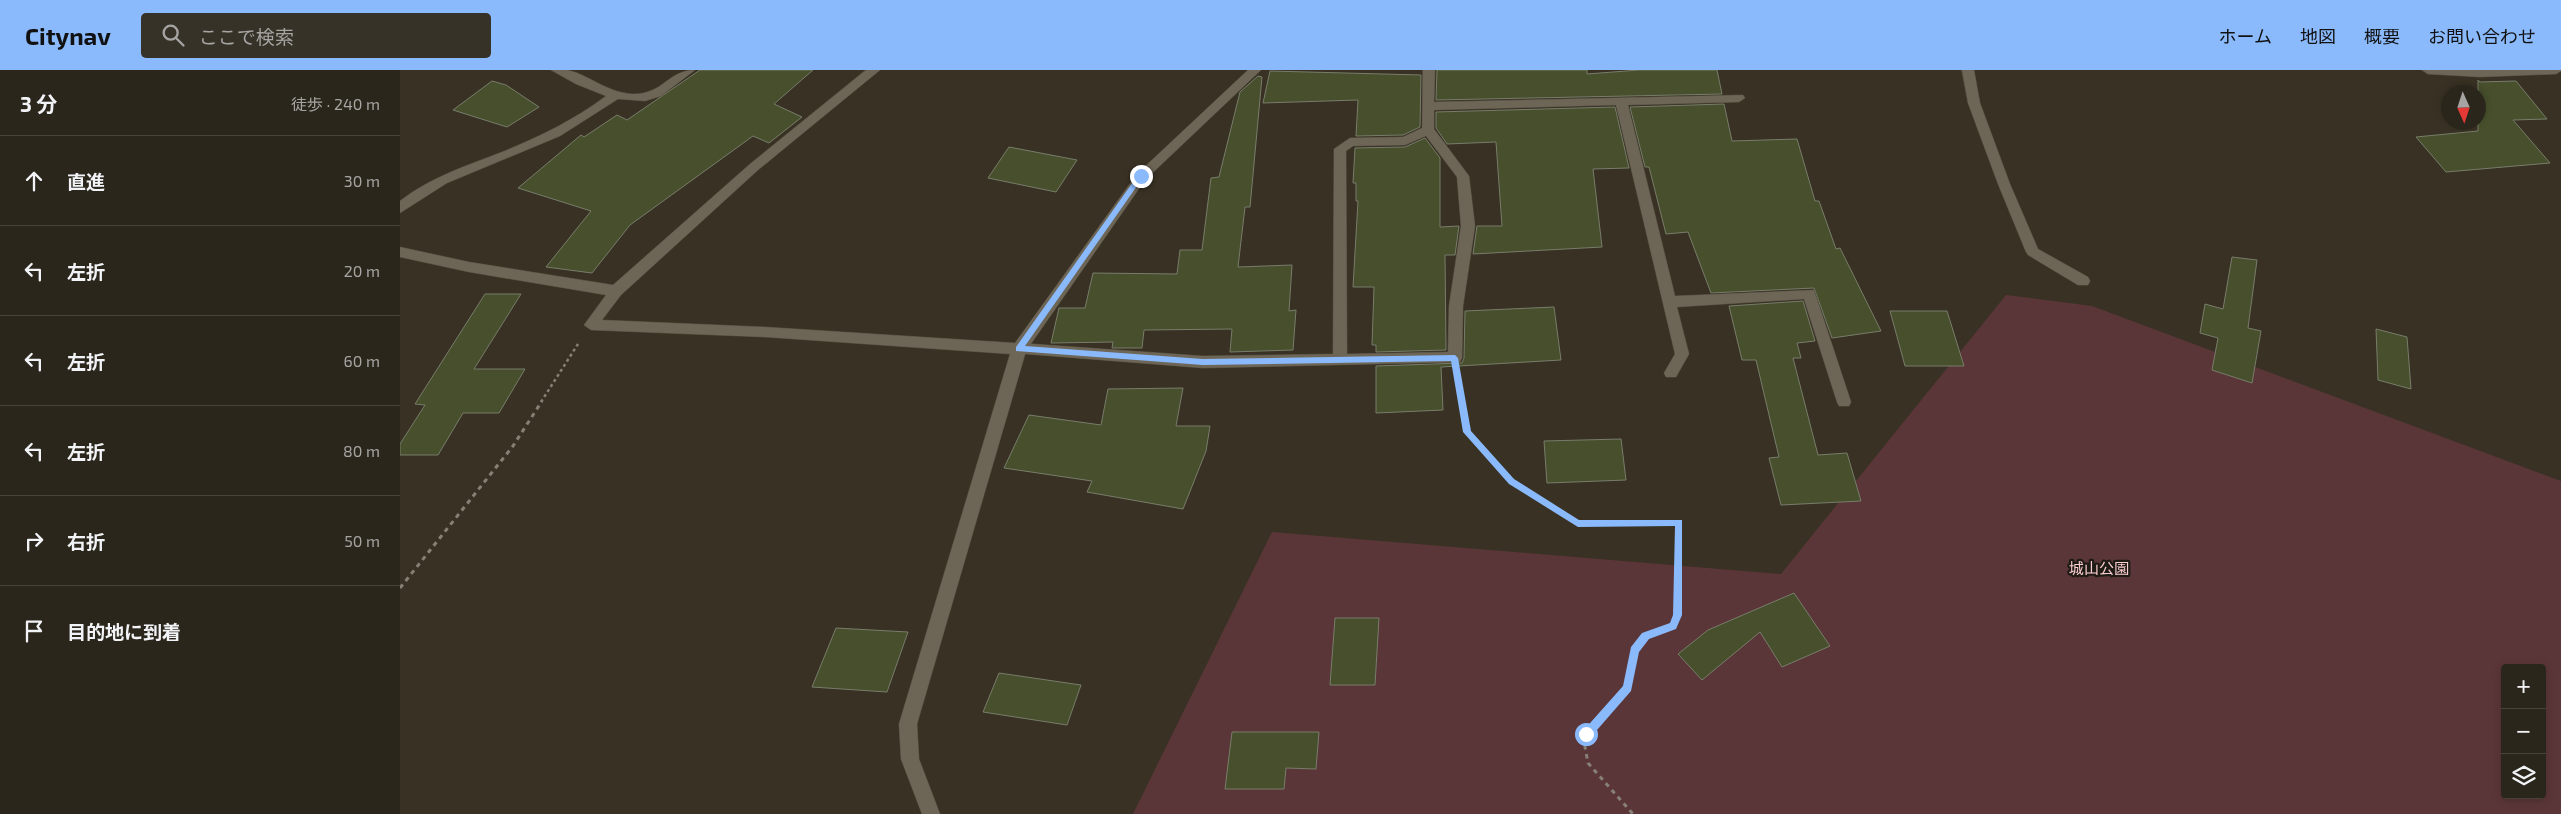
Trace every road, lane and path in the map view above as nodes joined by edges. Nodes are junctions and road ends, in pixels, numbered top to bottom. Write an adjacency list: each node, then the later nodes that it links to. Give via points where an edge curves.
1 (556, 70): 9 (street)
2 (690, 70): 9 (street, via 657,93 632,97)
3 (874, 70): 17 (street, via 754,167)
4 (1256, 70): 20 (street, via 1141,176)
5 (1429, 70): 12 (street)
6 (1968, 70): 16 (street, via 1974,103 2033,252)
7 (2428, 70): 8 (street, via 2480,73)
8 (2556, 70)
9 (616, 95): 14 (street, via 592,114 492,161 462,170 426,188)
10 (1739, 98): 11 (street)
11 (1621, 102): 12 (street); 18 (street)
12 (1428, 106): 13 (street)
13 (1428, 130): 21 (street, via 1463,176 1468,226 1456,306); 22 (street, via 1404,141 1350,142 1340,149)
14 (400, 208)
15 (400, 252): 17 (street, via 469,267)
16 (2083, 282)
17 (616, 291): 19 (street)
18 (1670, 302): 23 (street, via 1682,354); 24 (street, via 1809,294)
19 (591, 324): 20 (street); 25 (path, via 513,446)
20 (1019, 349): 22 (street, via 1203,362); 26 (street, via 908,724 906,745 911,768)
21 (1455, 358): 22 (street); 27 (path, via 1467,432 1512,481 1578,524 1679,522 1677,615 1673,626 1645,636 1634,650 1627,688 1586,734 1588,763)
22 (1340, 359)
23 (1671, 373)
24 (1844, 402)
25 (400, 588)
26 (931, 814)
27 (1633, 814)

